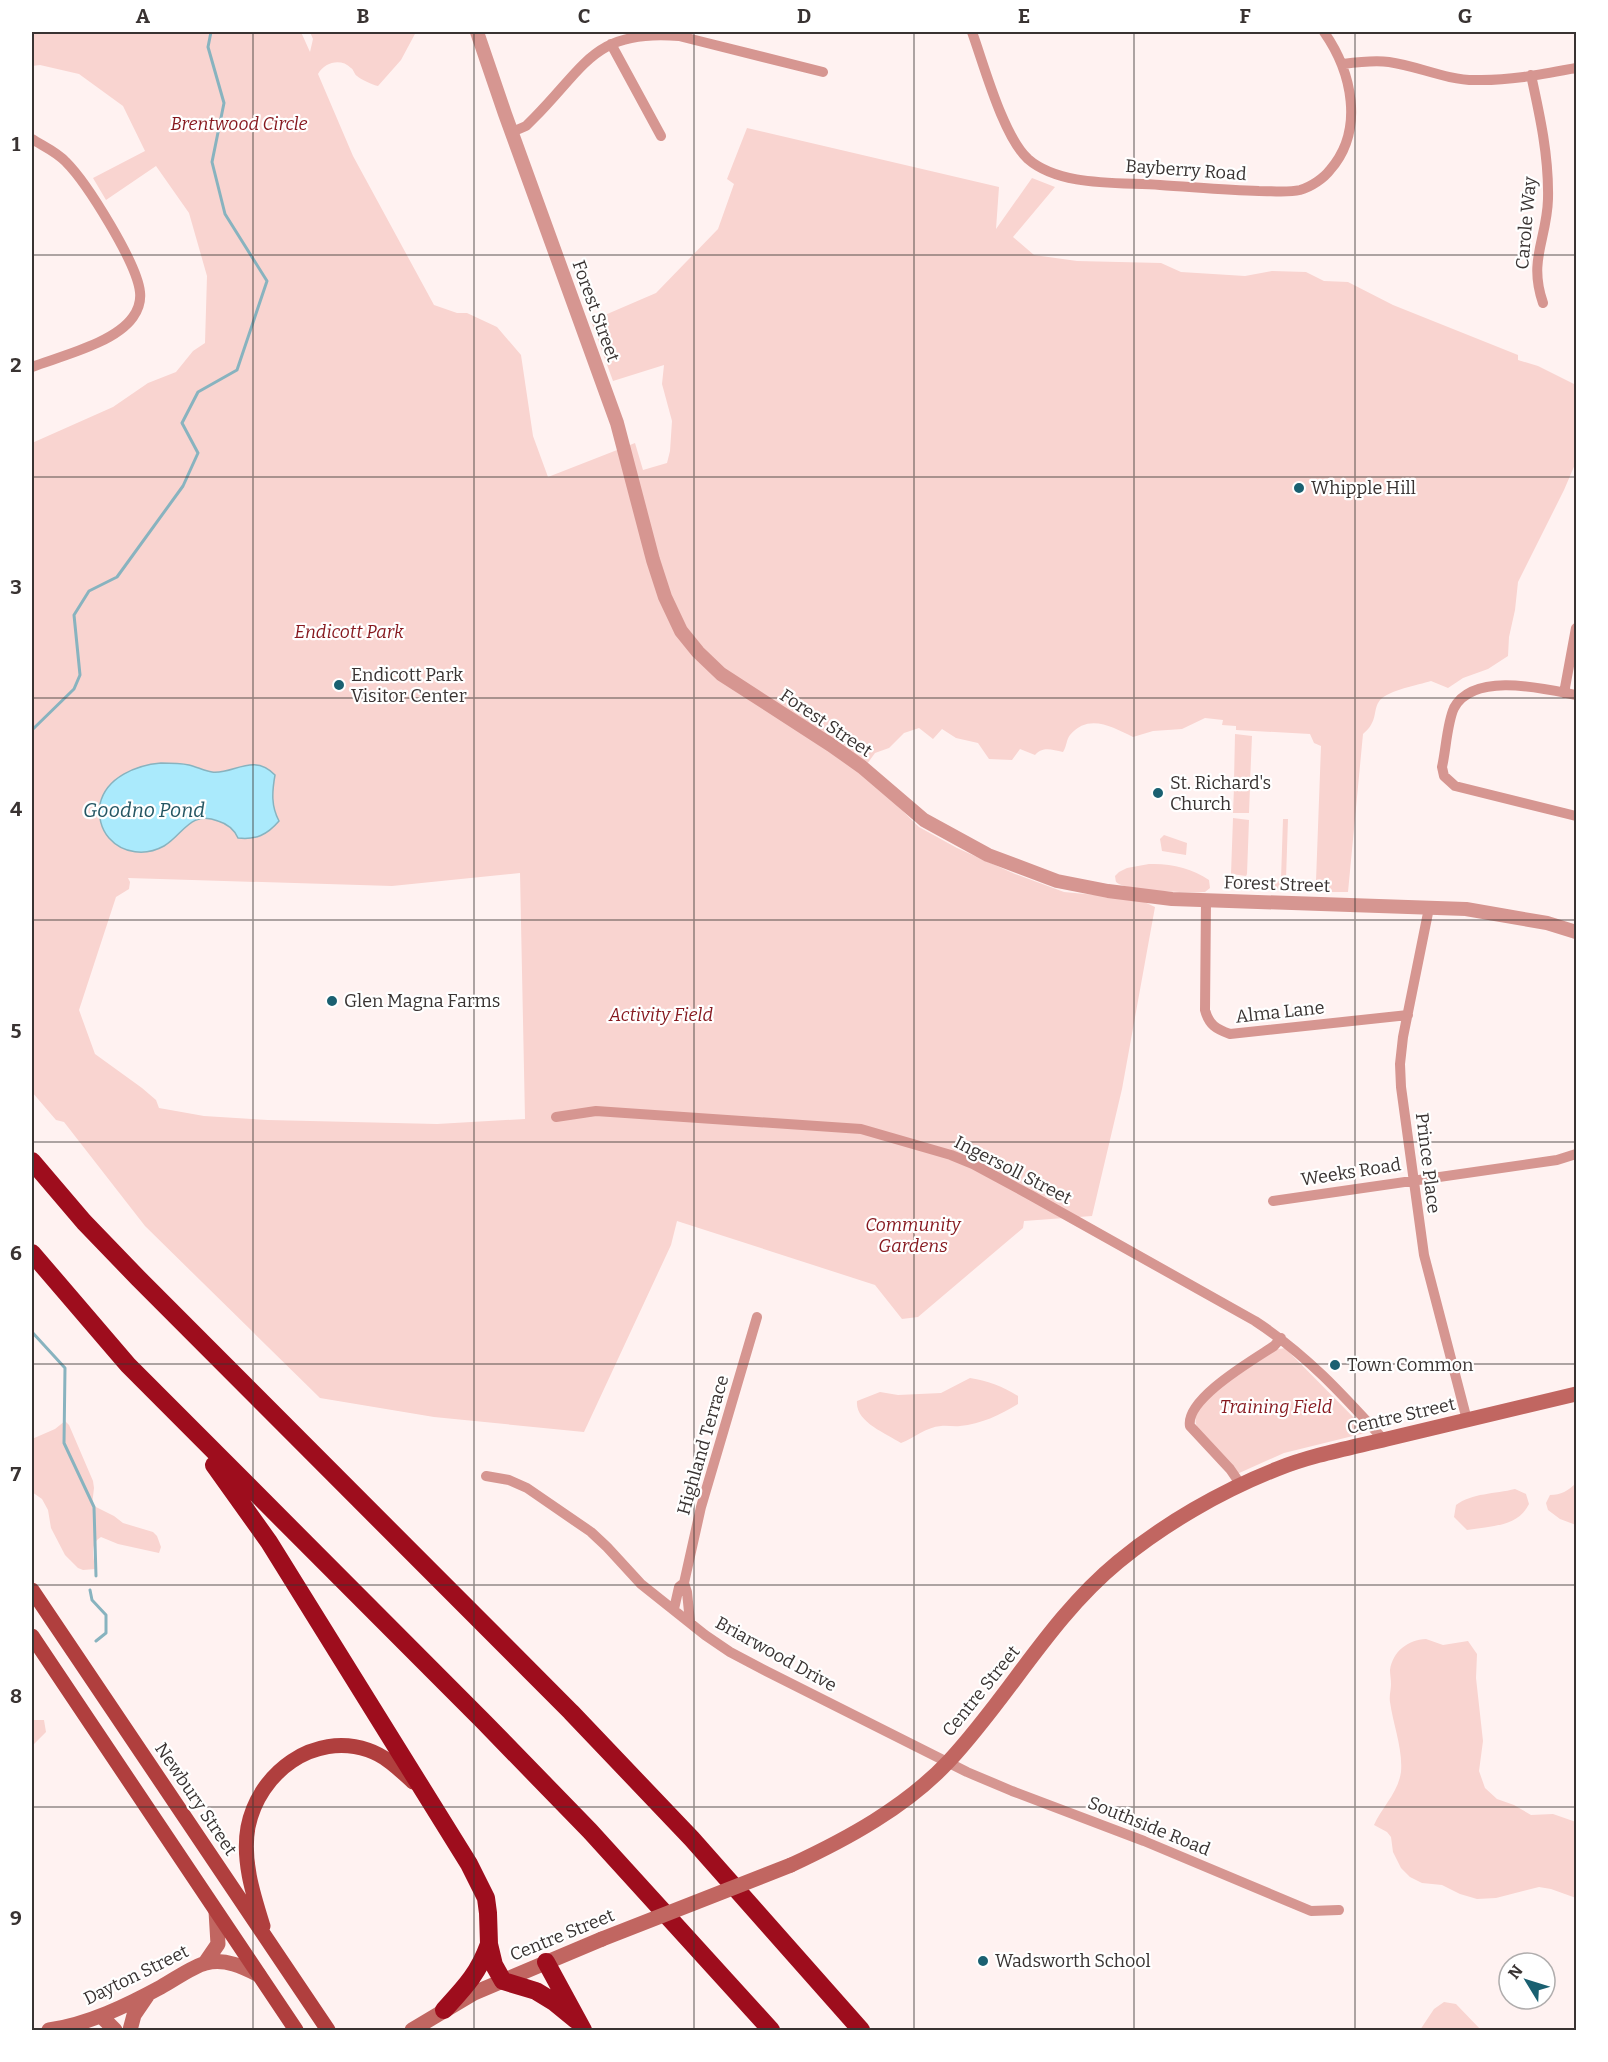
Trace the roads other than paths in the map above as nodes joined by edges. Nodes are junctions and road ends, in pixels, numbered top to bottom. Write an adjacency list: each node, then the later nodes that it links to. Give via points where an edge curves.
1 (477, 32): 9 (street, Forest Street)
2 (972, 32): 5 (street, Bayberry Road, via 1007,130 1018,148 1038,167 1072,179 1301,190 1327,174 1344,149 1352,117)
3 (1324, 32): 5 (street, Bayberry Road)
4 (611, 44): 7 (street, via 634,36 679,36); 9 (street, via 589,57 534,118); 10 (street)
5 (1343, 64): 8 (street, via 1387,62 1475,80)
6 (1576, 68): 8 (street)
7 (823, 72)
8 (1531, 75): 12 (street, Carole Way, via 1547,167 1548,201 1537,266 1537,286)
9 (512, 132): 18 (street, Forest Street, via 617,423 665,597 681,631 698,652 742,689 862,767 924,820 988,855 1061,882 1141,896)
10 (661, 136)
11 (32, 139): 13 (street, via 65,160 80,178 134,268 141,294 134,316 115,334)
12 (1543, 303)
13 (32, 367)
14 (1576, 628): 15 (street)
15 (1564, 693): 16 (street); 17 (street, via 1509,685 1476,690 1455,707 1442,767 1444,776 1455,786)
16 (1576, 695)
17 (1576, 816)
18 (1206, 900): 19 (street, Forest Street); 21 (street, Alma Lane, via 1205,1010 1208,1021 1220,1031 1230,1034)
19 (1429, 908): 20 (street, Forest Street, via 1505,915); 21 (street, Prince Place)
20 (1576, 932)
21 (1408, 1015): 25 (street, Prince Place, via 1400,1064)
22 (556, 1117): 29 (street, Ingersoll Street, via 596,1111 861,1129 951,1155 1072,1218)
23 (1576, 1154): 25 (street, Weeks Road)
24 (32, 1161): 63 (highway, via 123,1262 571,1712 692,1839)
25 (1414, 1180): 26 (street, Weeks Road); 32 (street, Prince Place, via 1424,1255)
26 (1273, 1201)
27 (32, 1253): 31 (highway, via 97,1331)
28 (757, 1317): 36 (street, Highland Terrace, via 701,1507)
29 (1281, 1338): 33 (street, Ingersoll Street, via 1332,1383); 35 (street, via 1207,1393 1189,1418 1190,1426)
30 (1576, 1394): 32 (main road, Centre Street)
31 (168, 1405): 42 (highway, via 269,1542); 62 (highway, via 590,1831)
32 (1467, 1420): 33 (main road, Centre Street)
33 (1384, 1440): 35 (main road, Centre Street, via 1304,1460)
34 (486, 1476): 38 (street, Briarwood Drive, via 527,1488 591,1532 641,1584)
35 (1241, 1485): 41 (main road, Centre Street, via 1173,1523 1103,1576 1067,1614)
36 (684, 1582): 38 (street, Highland Terrace); 39 (street, Highland Terrace)
37 (32, 1590): 45 (main road, Newbury Street)
38 (674, 1609): 39 (street, Briarwood Drive)
39 (690, 1622): 41 (street, Briarwood Drive, via 730,1652)
40 (32, 1636): 44 (main road)
41 (948, 1762): 43 (street, Southside Road, via 1311,1911); 47 (main road, Centre Street, bridge, via 930,1780 846,1838 791,1865)
42 (422, 1791): 45 (main road, via 383,1756 354,1746 332,1744 318,1748 281,1769 264,1788 247,1838 251,1887); 46 (highway, via 480,1884 489,1913)
43 (1339, 1910)
44 (216, 1911): 48 (main road, Dayton Street, via 218,1944); 49 (main road)
45 (267, 1940): 60 (main road, Newbury Street)
46 (489, 1944): 50 (highway); 53 (highway, via 474,1977)
47 (546, 1962): 50 (main road, Centre Street); 55 (highway)
48 (205, 1963): 49 (main road, Dayton Street, via 230,1962); 51 (main road, Dayton Street)
49 (259, 1975): 59 (main road)
50 (503, 1981): 53 (main road, Centre Street); 55 (highway, via 536,1991)
51 (148, 1994): 52 (main road, Dayton Street); 58 (main road)
52 (116, 2010): 54 (main road, Dayton Street); 58 (main road)
53 (444, 2010): 61 (main road, Centre Street)
54 (101, 2016): 56 (main road, Dayton Street); 57 (main road)
55 (580, 2025)
56 (49, 2031)
57 (115, 2031)
58 (129, 2031)
59 (296, 2031)
60 (328, 2031)
61 (412, 2031)
62 (771, 2031)
63 (861, 2031)

